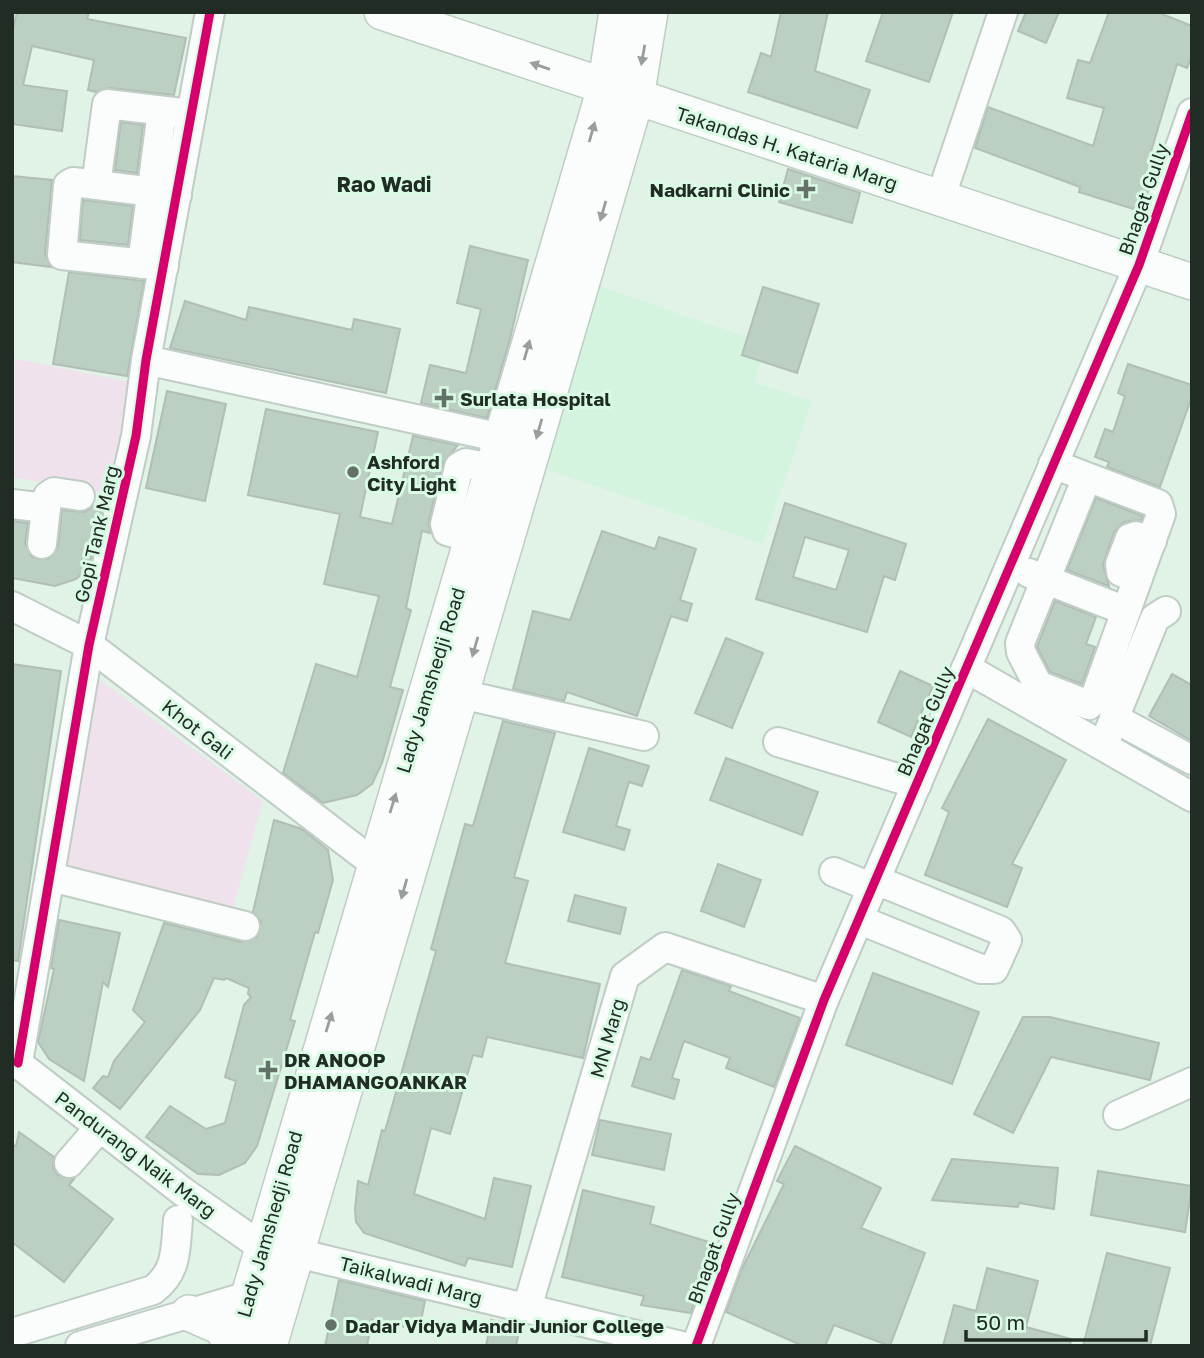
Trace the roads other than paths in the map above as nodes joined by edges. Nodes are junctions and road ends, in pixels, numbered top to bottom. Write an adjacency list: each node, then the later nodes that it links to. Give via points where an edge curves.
1 (210, 12): 9 (street, Gopi Tank Marg)
2 (382, 12): 6 (main road, Takandas H. Kataria Marg, one-way to 2)
3 (617, 12): 6 (main road, Lady Jamshedji Road)
4 (650, 12): 6 (main road, Lady Jamshedji Road, one-way to 6)
5 (1003, 12): 12 (street)
6 (620, 93): 12 (main road, Takandas H. Kataria Marg); 17 (main road, Lady Jamshedji Road, one-way to 6); 31 (main road, Lady Jamshedji Road, one-way to 31)
7 (162, 111): 9 (street); 10 (street, via 107,104); 11 (street)
8 (1192, 113): 14 (street, Bhagat Gully)
9 (191, 114): 11 (street, Gopi Tank Marg)
10 (96, 185): 11 (street); 13 (street, via 69,183 62,255)
11 (164, 194): 13 (street, Gopi Tank Marg)
12 (940, 199): 14 (main road, Takandas H. Kataria Marg)
13 (153, 265): 16 (street, Gopi Tank Marg)
14 (1139, 265): 15 (main road, Takandas H. Kataria Marg); 18 (street, Bhagat Gully)
15 (1192, 282)
16 (146, 360): 17 (street); 29 (street, Gopi Tank Marg, via 136,436)
17 (497, 453): 39 (main road, Lady Jamshedji Road, one-way to 17)
18 (1054, 464): 19 (street); 24 (street, Bhagat Gully)
19 (1087, 477): 25 (street); 27 (street, via 1158,504 1161,514)
20 (80, 496): 22 (street, via 54,492 47,496)
21 (12, 504): 22 (street)
22 (46, 508): 23 (street)
23 (42, 544)
24 (1010, 566): 25 (street); 30 (street, Bhagat Gully)
25 (1046, 580): 27 (street); 27 (street, via 1020,642 1021,652 1038,685 1082,705 1094,700)
26 (12, 606): 29 (street, Khot Gali)
27 (1126, 611)
28 (1166, 611): 32 (street, via 1155,618)
29 (89, 645): 39 (street, Khot Gali); 41 (street, Gopi Tank Marg)
30 (966, 668): 35 (street); 37 (street, Bhagat Gully)
31 (461, 694): 33 (street); 55 (main road, Lady Jamshedji Road, one-way to 55)
32 (1114, 718): 35 (street); 36 (street)
33 (644, 736)
34 (778, 742): 37 (street)
35 (1103, 746): 38 (street)
36 (1192, 760)
37 (917, 784): 42 (street, Bhagat Gully)
38 (1192, 796)
39 (375, 864): 54 (main road, Lady Jamshedji Road, one-way to 39)
40 (834, 872): 42 (street)
41 (51, 877): 45 (street); 48 (street, Gopi Tank Marg)
42 (875, 884): 43 (street); 44 (street, Bhagat Gully)
43 (904, 891): 46 (street); 46 (street, via 1001,931 1006,940 995,969 990,971)
44 (860, 920): 46 (street); 47 (street, Bhagat Gully)
45 (245, 926)
46 (887, 932)
47 (824, 1000): 58 (street, MN Marg, via 665,947 625,976); 65 (street, Bhagat Gully)
48 (15, 1061): 51 (street, Pandurang Naik Marg)
49 (1192, 1082): 50 (street)
50 (1118, 1115)
51 (100, 1127): 52 (street); 54 (street, Pandurang Naik Marg)
52 (69, 1163)
53 (178, 1220): 56 (street, via 172,1269)
54 (262, 1247): 55 (street, Taikalwadi Marg); 57 (main road, Lady Jamshedji Road)
55 (292, 1269): 57 (street); 58 (street, Taikalwadi Marg); 63 (main road, Lady Jamshedji Road)
56 (153, 1290): 59 (street); 60 (street)
57 (247, 1296): 59 (street); 62 (main road, Lady Jamshedji Road)
58 (527, 1308): 64 (street, Taikalwadi Marg)
59 (176, 1317): 61 (street); 62 (main road, via 221,1327)
60 (12, 1333)
61 (80, 1346)
62 (233, 1346)
63 (269, 1346)
64 (682, 1346)
65 (696, 1346)

